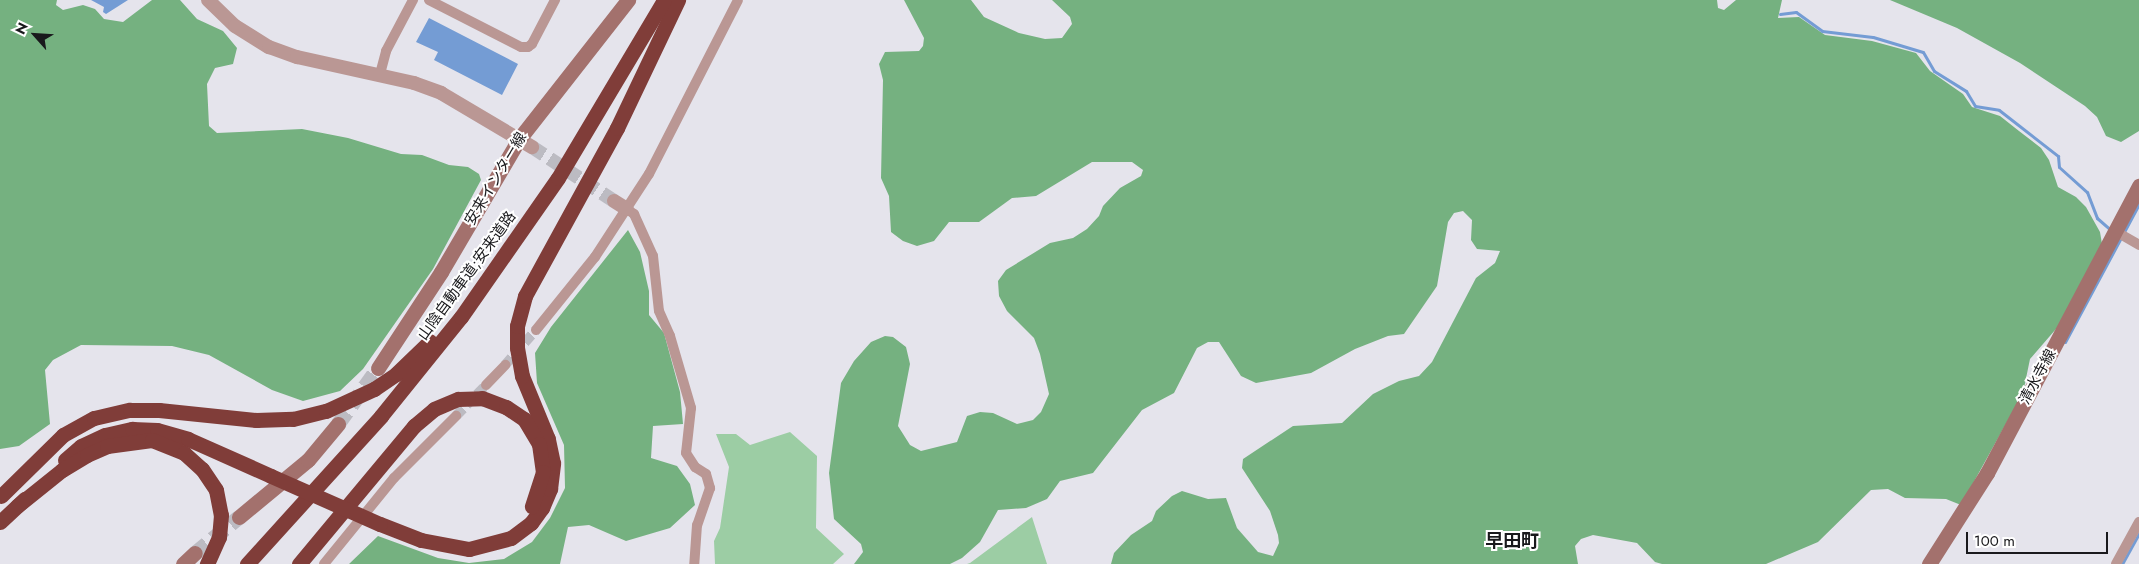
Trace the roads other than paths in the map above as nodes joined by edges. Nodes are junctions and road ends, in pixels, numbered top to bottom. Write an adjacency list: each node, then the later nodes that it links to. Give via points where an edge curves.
1 (208, 0): 9 (street, via 234,26 268,47 297,58)
2 (413, 0): 9 (street, via 386,51)
3 (429, 0): 4 (street, via 528,47)
4 (556, 0)
5 (628, 0): 10 (main road, 安来インター線)
6 (664, 0): 17 (highway, 山陰自動車道;安来道路, via 558,178)
7 (678, 0): 28 (highway, via 616,128 525,296 516,348 522,376 548,439 553,463 550,489 542,508 532,524 511,538 469,549 421,540)
8 (738, 0): 14 (street, via 649,174)
9 (380, 74): 10 (street, via 441,93)
10 (519, 139): 11 (street); 20 (main road, 安来インター線, via 441,272)
11 (532, 147)
12 (2139, 186): 15 (main road, 清水寺線)
13 (614, 201): 14 (street)
14 (627, 209): 18 (street, via 595,257); 39 (street, via 634,214 653,256 659,312 670,336 691,408 686,454 706,474 710,488 697,525)
15 (2115, 232): 16 (street); 40 (main road, 清水寺線, via 1987,473)
16 (2139, 245)
17 (461, 317): 25 (highway, via 440,329 396,374 374,389 326,411 293,419 256,420 158,410 130,410 94,418 63,434); 31 (highway, 山陰自動車道;安来道路, via 381,416)
18 (536, 330)
19 (504, 365): 21 (street)
20 (378, 368)
21 (486, 385)
22 (456, 416): 38 (street, via 394,478)
23 (338, 424): 27 (main road, via 308,460)
24 (275, 472): 25 (highway, via 187,430 159,421 131,420 96,429 69,443); 26 (highway, via 188,439 157,430 132,429 105,435 81,446); 28 (highway)
25 (1, 497)
26 (17, 506): 29 (highway); 34 (highway, via 62,470 87,455 107,446 152,440 184,453 202,469 216,490 221,515 219,537)
27 (239, 517)
28 (383, 520): 37 (highway, via 444,537 474,540 500,534 522,519 536,500 543,472 539,444 524,418 482,398 458,399 434,409 414,426)
29 (0, 522)
30 (2139, 522): 41 (street)
31 (264, 547): 35 (highway, 山陰自動車道;安来道路); 36 (highway, 山陰自動車道;安来道路)
32 (194, 553): 33 (main road)
33 (183, 564)
34 (207, 564)
35 (247, 564)
36 (251, 564)
37 (299, 564)
38 (324, 564)
39 (694, 564)
40 (1929, 564)
41 (2116, 564)

